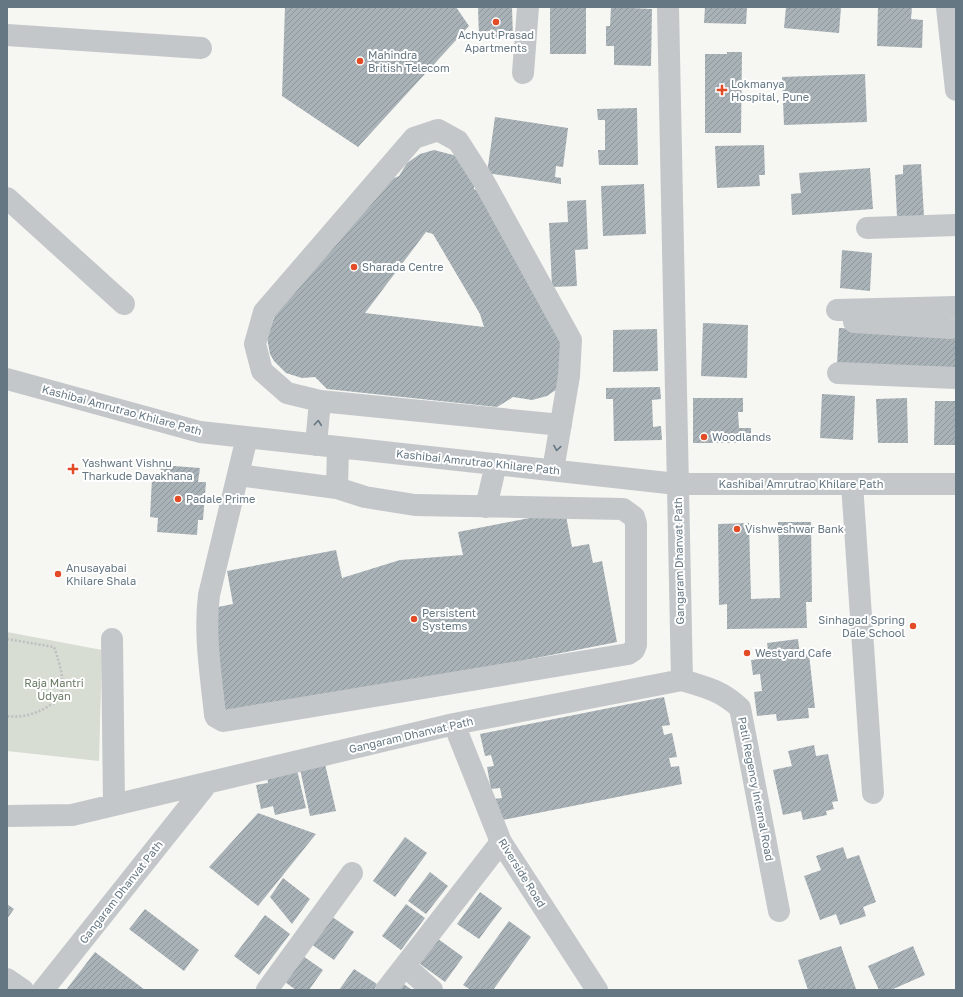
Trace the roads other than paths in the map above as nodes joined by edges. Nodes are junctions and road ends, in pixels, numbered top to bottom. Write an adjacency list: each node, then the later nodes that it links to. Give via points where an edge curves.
1 (528, 7): 6 (street)
2 (668, 7): 27 (street, Gangaram Dhanvat Path)
3 (947, 7): 7 (street)
4 (7, 35): 5 (street)
5 (201, 48)
6 (523, 73)
7 (956, 90)
8 (7, 198): 11 (street)
9 (956, 225): 10 (street)
10 (867, 228)
11 (124, 304)
12 (956, 307): 14 (street)
13 (835, 316): 14 (street)
14 (926, 317): 15 (street)
15 (951, 328)
16 (838, 373): 17 (street)
17 (956, 378)
18 (7, 379): 21 (street, Kashibai Amrutrao Khilare Path, via 200,432)
19 (320, 401): 20 (street); 20 (street, via 287,393 262,371 255,344 264,312 414,138 438,130 458,141 483,180 571,340 569,376); 22 (street, one-way to 19)
20 (561, 425): 25 (street, one-way to 25)
21 (247, 437): 22 (street, Kashibai Amrutrao Khilare Path); 26 (street)
22 (316, 445): 23 (street, Kashibai Amrutrao Khilare Path)
23 (338, 447): 24 (street, Kashibai Amrutrao Khilare Path); 30 (street)
24 (496, 464): 25 (street, Kashibai Amrutrao Khilare Path); 31 (street)
25 (553, 470): 27 (street, Kashibai Amrutrao Khilare Path)
26 (238, 475): 30 (street); 31 (street, via 207,610 215,715 223,721 628,654 634,650 637,640 636,524 629,512 623,509)
27 (678, 484): 28 (street, Kashibai Amrutrao Khilare Path); 33 (street, Gangaram Dhanvat Path)
28 (852, 484): 29 (street, Kashibai Amrutrao Khilare Path); 36 (street)
29 (956, 484)
30 (337, 488): 31 (street, via 365,497 415,505)
31 (486, 507)
32 (112, 639): 37 (street)
33 (682, 680): 34 (street, Gangaram Dhanvat Path); 41 (street, Patil Regency Internal Road, via 715,690 729,697 740,708)
34 (454, 724): 35 (street, Gangaram Dhanvat Path); 39 (street, Riverside Road)
35 (207, 784): 37 (street); 45 (street, Gangaram Dhanvat Path)
36 (873, 793)
37 (114, 805): 38 (street, via 72,815)
38 (7, 816)
39 (501, 842): 42 (street); 49 (street, Riverside Road)
40 (352, 873): 46 (street)
41 (779, 911)
42 (405, 966): 47 (street); 48 (street)
43 (7, 978): 44 (street)
44 (22, 990)
45 (44, 990)
46 (267, 990)
47 (386, 990)
48 (432, 990)
49 (598, 990)

